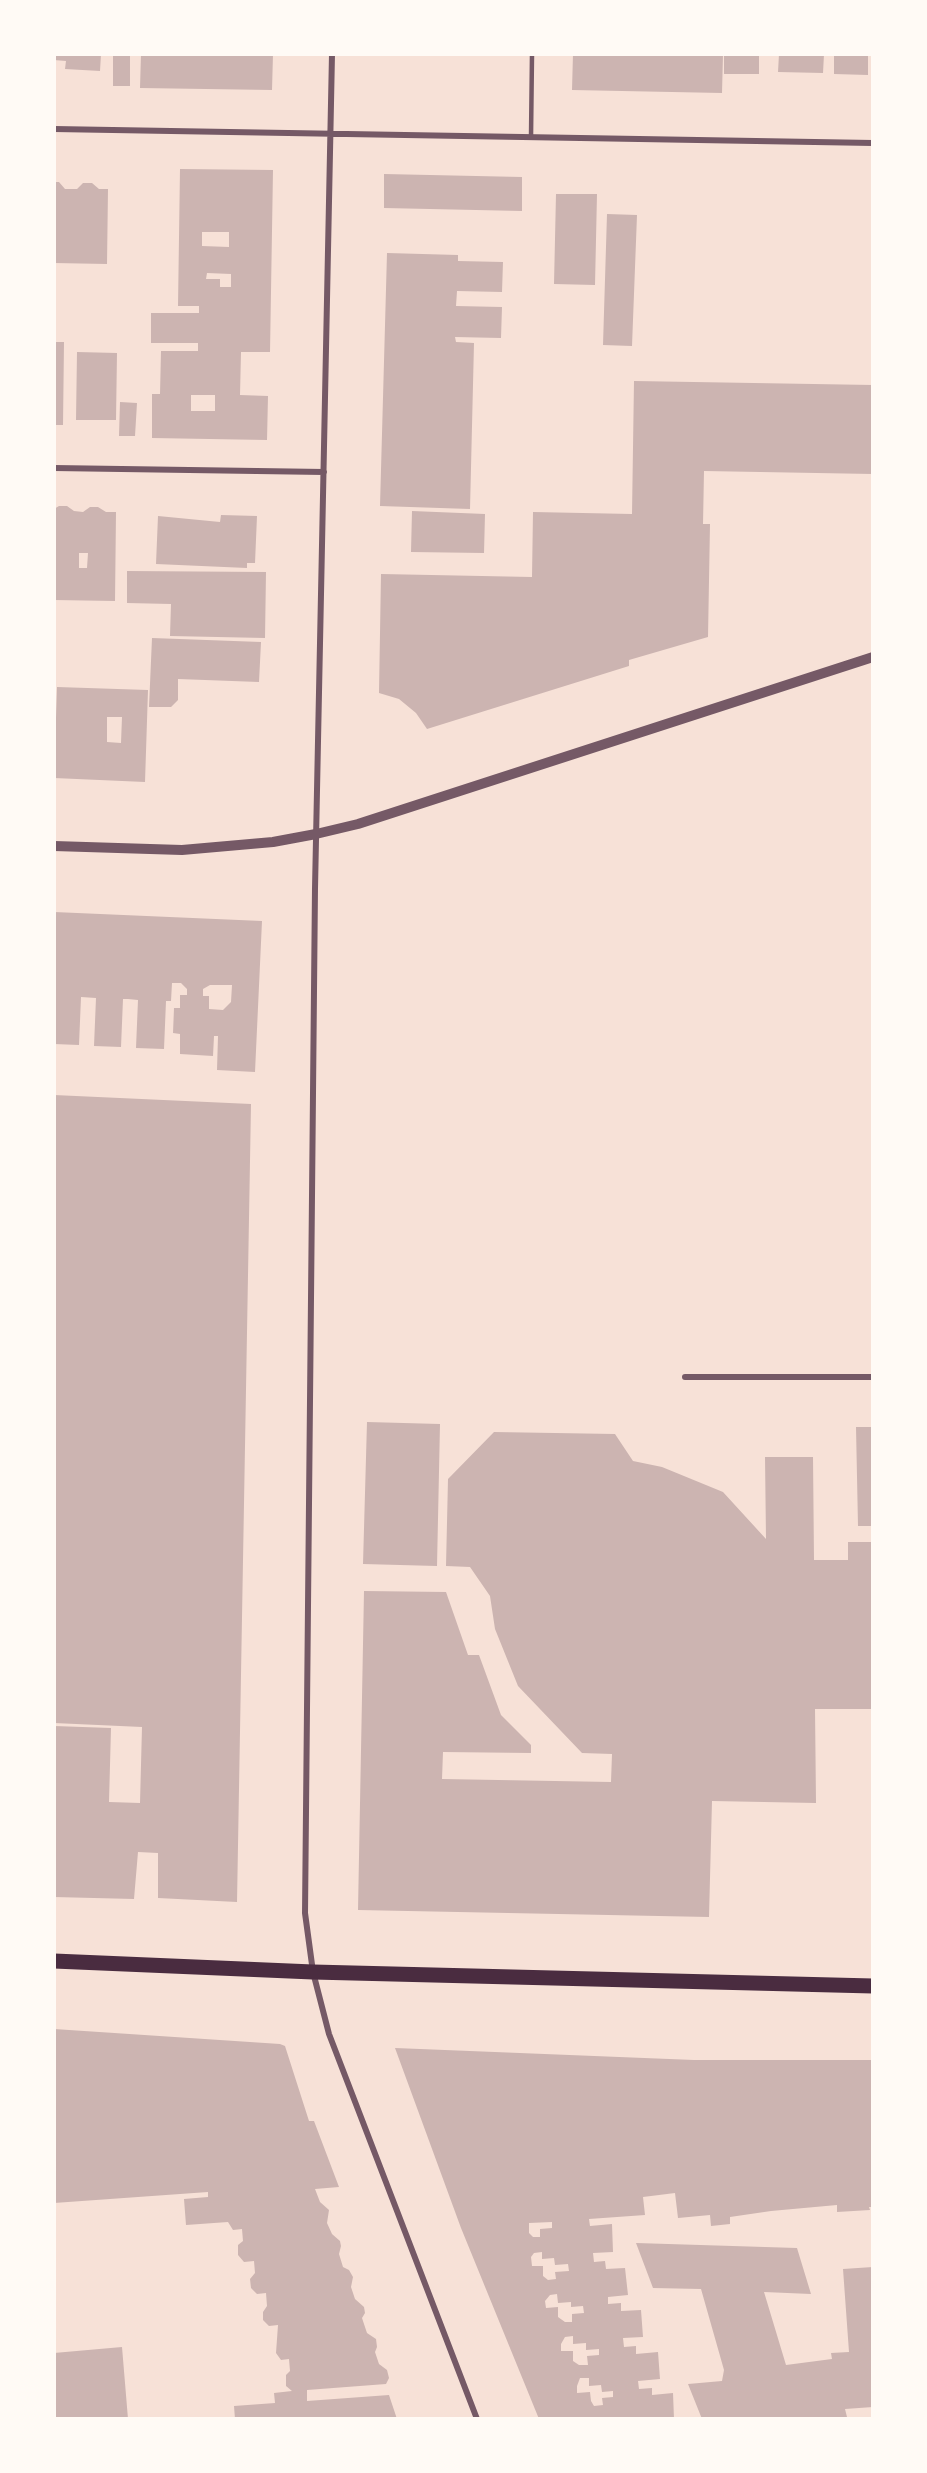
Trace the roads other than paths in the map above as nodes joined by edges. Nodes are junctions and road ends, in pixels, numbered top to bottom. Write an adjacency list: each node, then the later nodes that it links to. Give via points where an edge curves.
1 (332, 54): 4 (street)
2 (532, 54): 5 (lane)
3 (54, 129): 4 (street)
4 (331, 133): 5 (street); 8 (street)
5 (531, 137): 6 (street)
6 (873, 143)
7 (54, 468): 8 (street)
8 (324, 472): 10 (street)
9 (873, 657): 10 (street, via 358,824)
10 (316, 834): 11 (street, via 201,849); 15 (street, via 305,1913)
11 (54, 846)
12 (685, 1377): 13 (street)
13 (873, 1377)
14 (54, 1961): 15 (main road)
15 (313, 1971): 16 (main road); 17 (street, via 329,2034)
16 (873, 1986)
17 (477, 2419)

